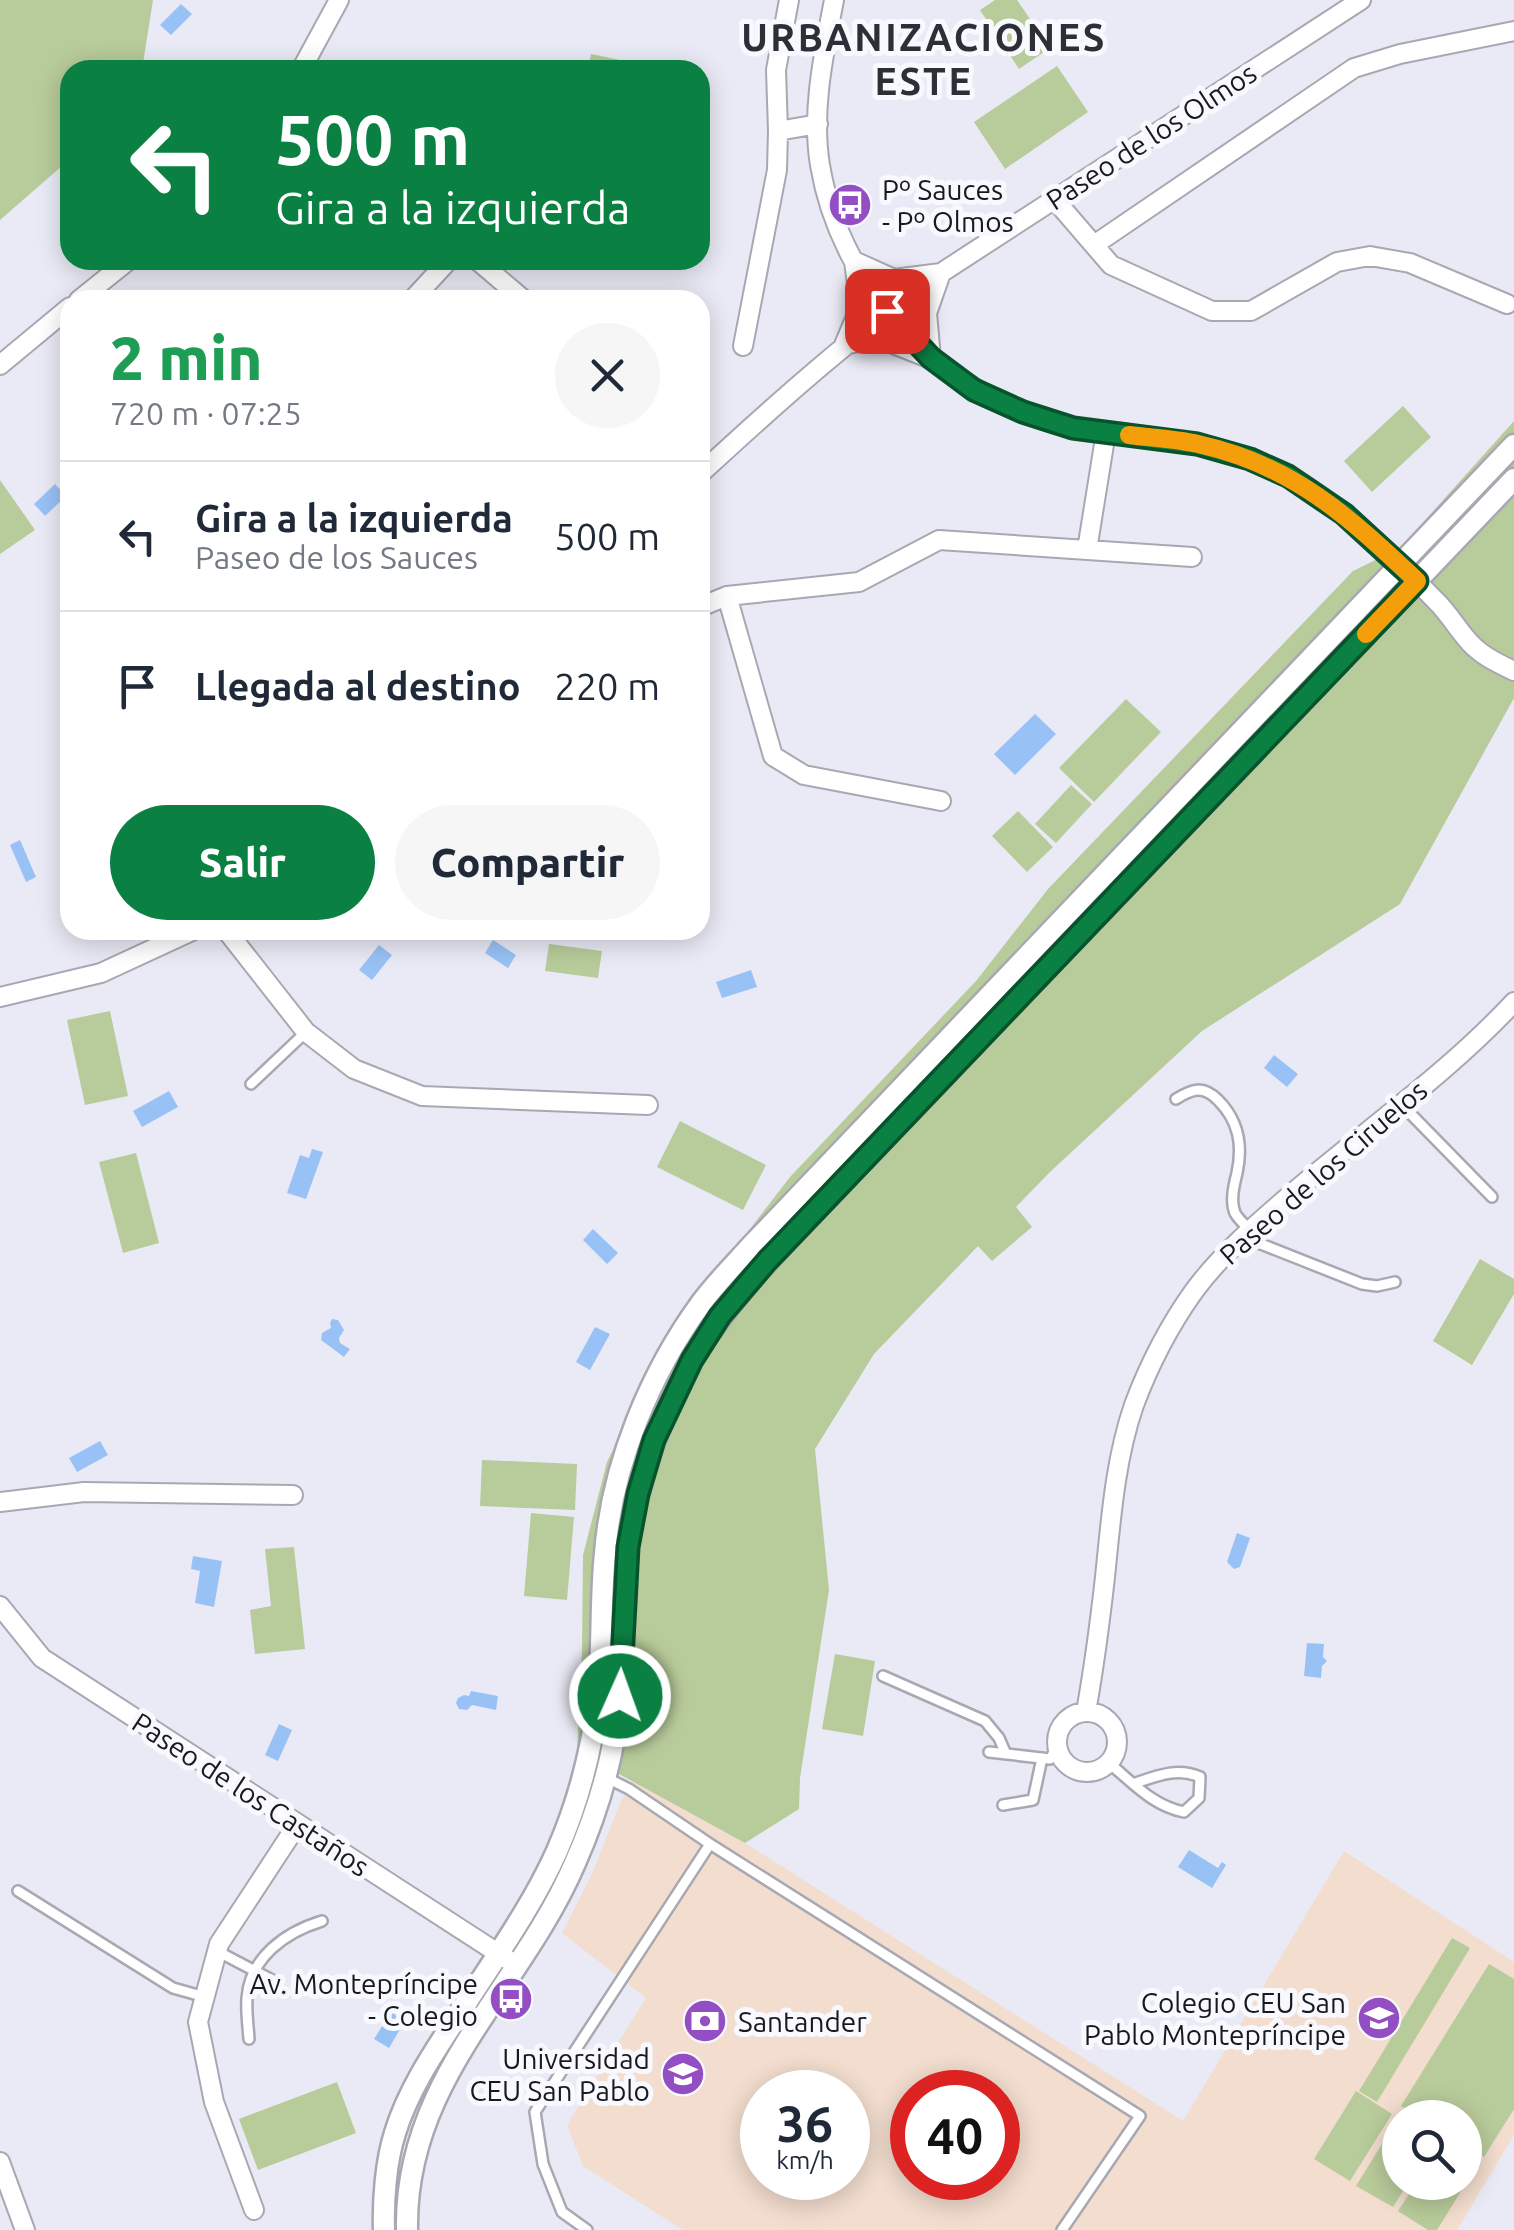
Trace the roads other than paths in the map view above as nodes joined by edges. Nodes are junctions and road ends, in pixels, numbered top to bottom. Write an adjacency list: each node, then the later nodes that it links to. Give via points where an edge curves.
1 (340, 0): 6 (street)
2 (790, 0): 8 (street, via 776,70)
3 (834, 0): 7 (street)
4 (1357, 1): 9 (street, Paseo de los Olmos)
5 (1514, 31): 10 (street, via 1354,68)
6 (307, 60)
7 (818, 124): 8 (street); 11 (street, via 820,166)
8 (778, 131): 23 (street, via 777,170)
9 (1055, 200): 10 (street); 15 (street, Paseo de los Olmos)
10 (1094, 245): 19 (street, via 1111,265 1212,311 1250,311 1338,262 1370,256 1410,262)
11 (854, 261): 15 (street, Paseo de los Olmos, via 894,278); 20 (street); 22 (street, via 860,306)
12 (116, 270): 16 (street)
13 (440, 270): 17 (street)
14 (490, 270): 18 (street)
15 (941, 272): 20 (street, Paseo de los Olmos); 24 (street, via 927,313)
16 (92, 290)
17 (421, 290)
18 (512, 290)
19 (1507, 304)
20 (887, 311): 22 (street, Paseo de los Olmos); 24 (street)
21 (60, 316): 25 (street)
22 (844, 345): 24 (street, via 878,338); 28 (street, Paseo de los Olmos)
23 (743, 346)
24 (931, 358): 26 (street, via 974,390 1023,412)
25 (0, 366)
26 (1106, 432): 30 (street); 32 (street, via 1197,444 1288,476 1344,514)
27 (1514, 446): 32 (street)
28 (710, 458)
29 (1514, 480): 33 (street)
30 (1087, 550): 31 (street); 34 (street, via 939,540 859,582)
31 (1192, 557)
32 (1400, 566): 33 (street); 67 (street, via 702,1302 656,1377 617,1486 605,1550 598,1696 575,1801 557,1851)
33 (1417, 581): 36 (street, via 1471,644); 59 (street, via 720,1316 654,1440 638,1494 628,1547 620,1696)
34 (728, 596): 35 (street); 37 (street, via 773,756 804,775)
35 (710, 603)
36 (1514, 671)
37 (941, 801)
38 (172, 940): 40 (street, via 101,973)
39 (234, 940): 42 (street)
40 (0, 996)
41 (1514, 1002): 45 (street, Paseo de los Ciruelos)
42 (306, 1032): 43 (lane); 46 (street, via 354,1069 422,1096)
43 (251, 1084)
44 (1176, 1099): 48 (lane, via 1202,1089 1226,1110 1240,1136 1235,1213)
45 (1401, 1103): 47 (lane); 48 (street, Paseo de los Ciruelos)
46 (648, 1106)
47 (1492, 1198)
48 (1249, 1233): 49 (lane, via 1260,1244 1362,1284); 54 (street, Paseo de los Ciruelos, via 1196,1289 1167,1332 1134,1407 1117,1476)
49 (1395, 1282)
50 (293, 1495): 51 (street, via 84,1492)
51 (0, 1502)
52 (0, 1606): 62 (street, Paseo de los Castaños, via 42,1658)
53 (884, 1676): 57 (lane, via 985,1722)
54 (1086, 1712): 56 (street, via 1061,1727); 58 (street, via 1104,1718 1116,1733)
55 (989, 1752): 57 (lane)
56 (1049, 1753): 57 (lane); 58 (street, via 1076,1771 1096,1772); 61 (lane, via 1033,1800)
57 (1006, 1754)
58 (1109, 1763): 60 (lane)
59 (605, 1776): 63 (lane); 68 (street, via 575,1864)
60 (1133, 1784): 60 (lane, via 1166,1809 1184,1812 1199,1798 1200,1777 1188,1772)
61 (1003, 1805)
62 (297, 1824): 66 (street); 67 (street, Paseo de los Castaños)
63 (710, 1844): 78 (lane, via 535,2112 543,2164 562,2212); 79 (lane, via 1140,2116)
64 (18, 1891): 71 (lane, via 173,1988)
65 (322, 1921): 69 (lane, via 268,1951)
66 (217, 1952): 69 (lane); 71 (street)
67 (498, 1952): 68 (street, Paseo de los Castaños); 76 (street, via 414,2087 395,2134)
68 (517, 1965): 77 (street, via 434,2099 419,2136)
69 (254, 1971): 70 (lane); 72 (lane, via 247,1996)
70 (274, 1981)
71 (205, 1997): 74 (street, via 198,2022 214,2102)
72 (249, 2038)
73 (0, 2162): 75 (street)
74 (254, 2210)
75 (25, 2230)
76 (384, 2230)
77 (407, 2230)
78 (586, 2230)
79 (1062, 2230)

